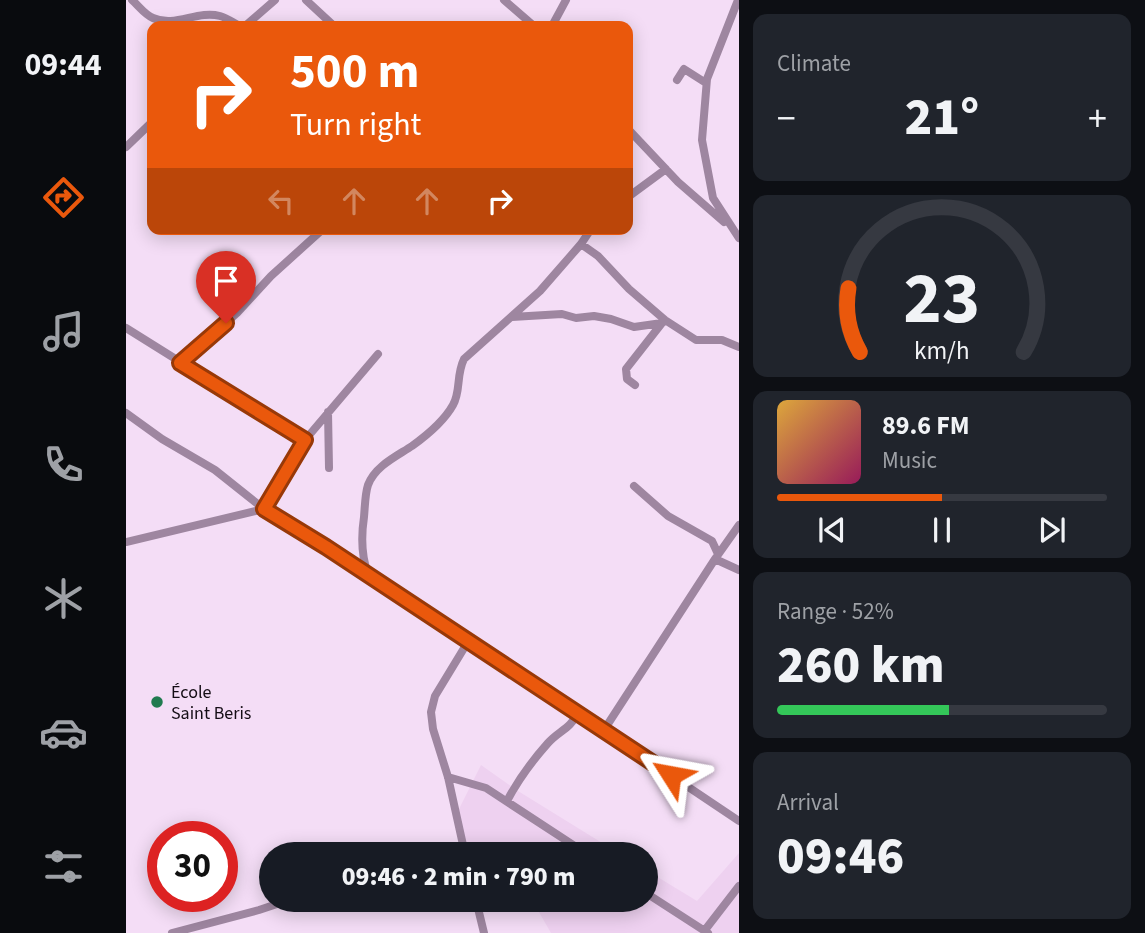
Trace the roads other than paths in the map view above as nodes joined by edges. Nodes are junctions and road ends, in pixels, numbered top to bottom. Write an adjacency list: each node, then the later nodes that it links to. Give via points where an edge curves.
1 (132, 0): 7 (street, via 156,20 208,15)
2 (275, 0): 8 (street)
3 (306, 0): 9 (street)
4 (503, 0): 10 (street)
5 (566, 0): 11 (street)
6 (738, 0): 13 (street)
7 (232, 21)
8 (249, 21)
9 (329, 21)
10 (528, 21)
11 (555, 21)
12 (677, 80): 13 (street, via 684,69)
13 (706, 83): 19 (street, via 702,140 707,174 713,198)
14 (147, 127): 16 (street)
15 (633, 134): 17 (street)
16 (126, 147)
17 (666, 169): 18 (street); 19 (street)
18 (633, 193)
19 (731, 229): 22 (street)
20 (316, 235): 29 (street)
21 (587, 235): 23 (street)
22 (739, 238)
23 (581, 244): 24 (street); 25 (street)
24 (512, 317): 25 (street, via 594,316 634,327); 43 (street, via 464,359 458,369 457,396 440,421 371,478 362,530 362,557)
25 (664, 322): 27 (street, via 696,340 722,340); 30 (street, via 626,369 627,379)
26 (126, 328): 29 (street)
27 (739, 347)
28 (378, 354): 31 (street)
29 (180, 363): 33 (street)
30 (635, 385)
31 (328, 412): 33 (street); 34 (street)
32 (126, 413): 36 (street, via 215,470)
33 (305, 440): 36 (street)
34 (329, 468)
35 (634, 486): 39 (street, via 668,516)
36 (264, 509): 40 (street); 43 (street)
37 (739, 527): 38 (street)
38 (731, 536): 39 (street); 41 (street)
39 (712, 541): 41 (street)
40 (126, 542)
41 (716, 556): 42 (street); 46 (street)
42 (739, 570)
43 (368, 574): 44 (street)
44 (469, 640): 45 (street); 47 (street, via 435,696 431,712)
45 (579, 712): 46 (street); 48 (street, via 521,776)
46 (604, 730): 49 (street)
47 (448, 777): 48 (street, via 486,788); 50 (street)
48 (507, 801): 51 (street)
49 (739, 821)
50 (462, 842)
51 (569, 842)
52 (739, 886): 56 (street)
53 (658, 900): 56 (street)
54 (259, 910): 57 (street)
55 (479, 912): 58 (street)
56 (706, 931)
57 (172, 933)
58 (484, 933)

